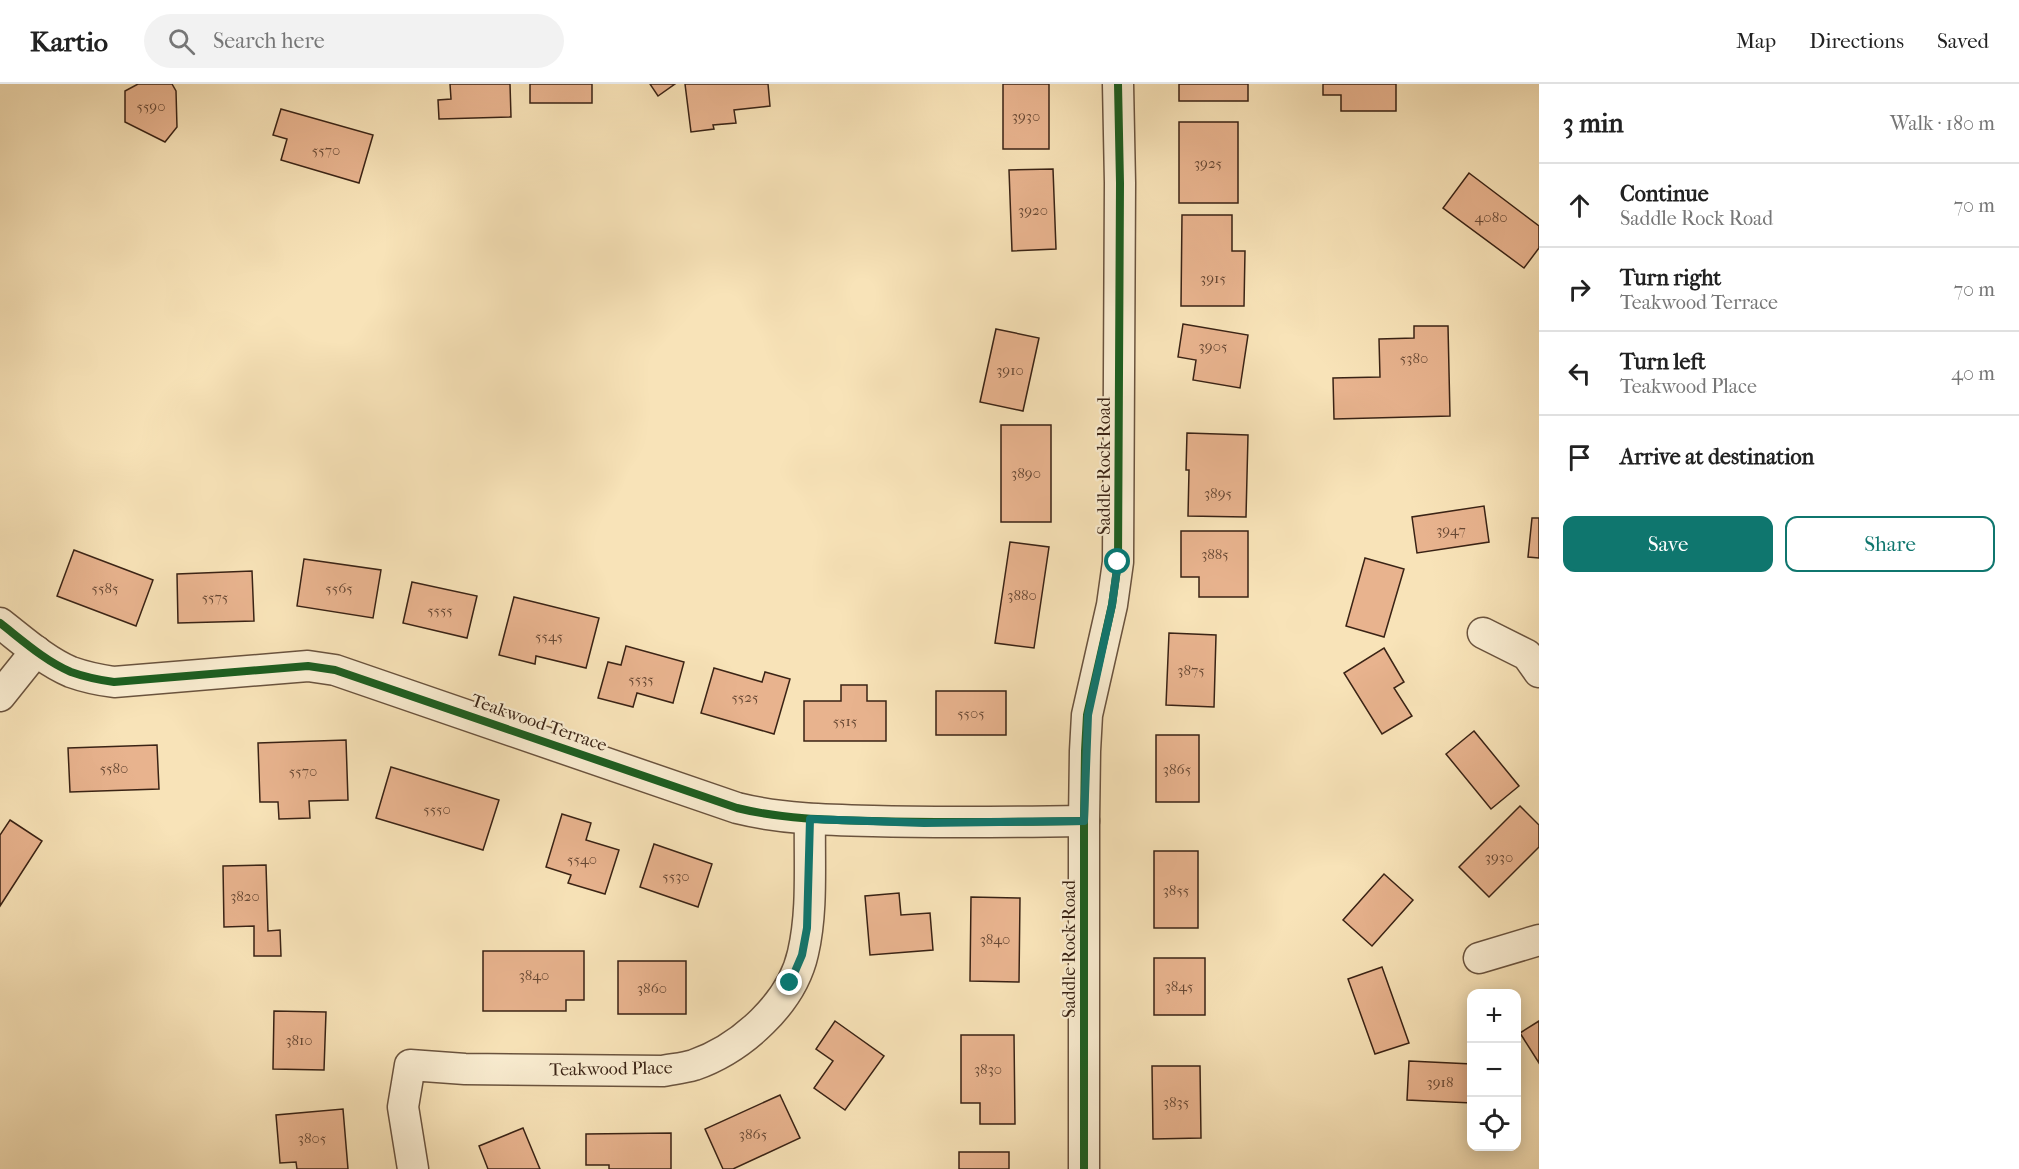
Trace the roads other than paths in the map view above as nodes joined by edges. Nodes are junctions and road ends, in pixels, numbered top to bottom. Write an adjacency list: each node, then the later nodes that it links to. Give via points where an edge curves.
1 (1118, 84): 8 (street, Saddle Rock Road, via 1118,562 1088,715)
2 (0, 623): 4 (street, Teakwood Terrace)
3 (1482, 633): 5 (street, via 1527,655)
4 (36, 651): 6 (street); 7 (street, Teakwood Terrace, via 70,671 114,682 308,666 335,670 737,808)
5 (1539, 672)
6 (0, 696)
7 (810, 819): 8 (street, Teakwood Terrace, via 924,823); 11 (street, Teakwood Place, via 807,928 802,955 775,1009 753,1030 694,1065 663,1071 410,1065 403,1107)
8 (1084, 821): 12 (street, Saddle Rock Road)
9 (1539, 940): 10 (street)
10 (1479, 958)
11 (413, 1169)
12 (1084, 1169)

